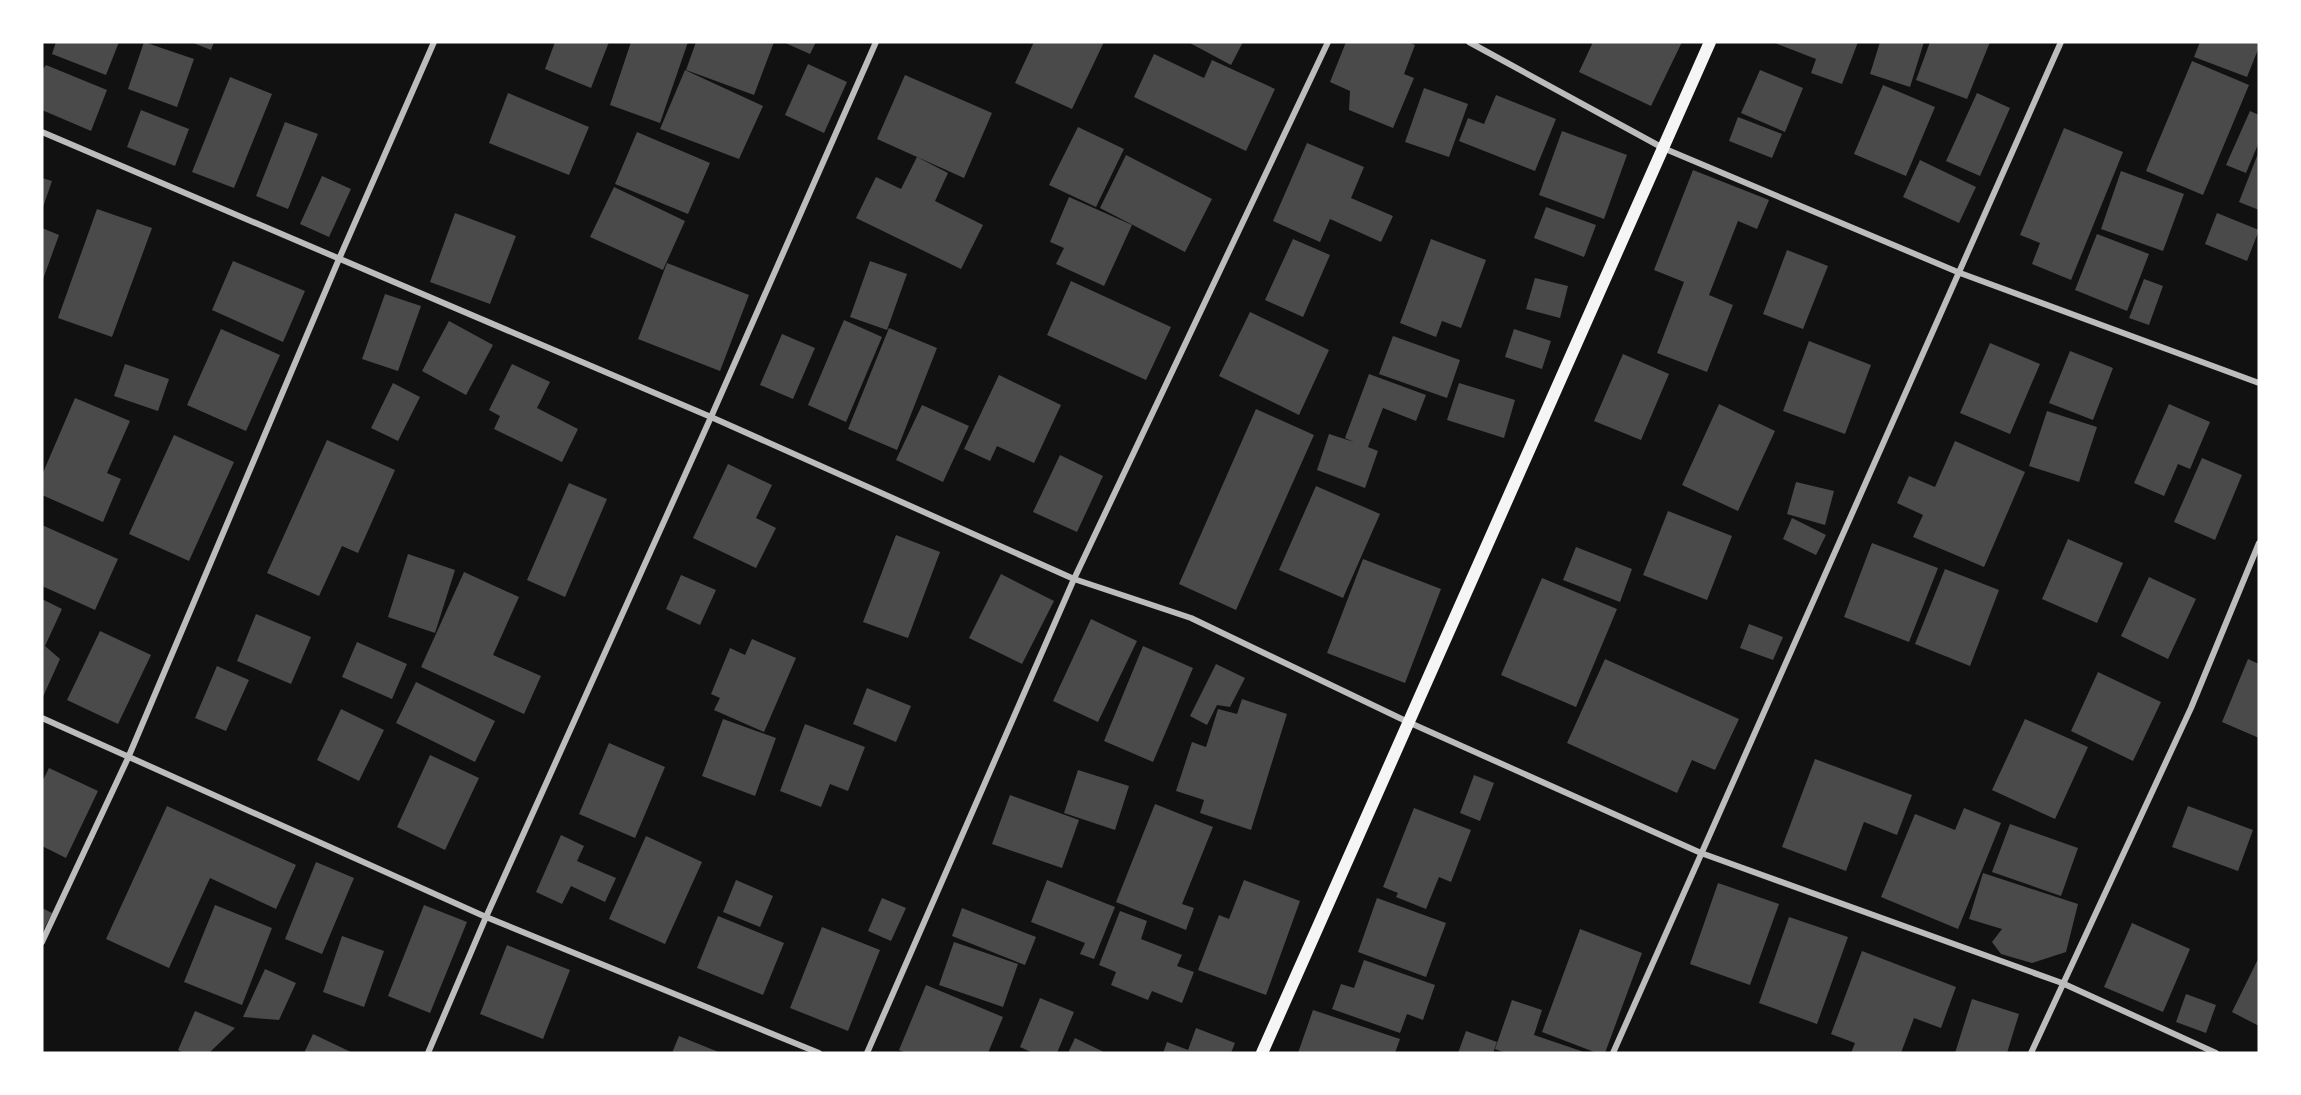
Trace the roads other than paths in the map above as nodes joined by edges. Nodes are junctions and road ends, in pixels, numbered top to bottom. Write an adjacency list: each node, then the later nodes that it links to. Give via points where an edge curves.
1 (434, 42): 9 (street)
2 (876, 42): 12 (street)
3 (1328, 42): 14 (street)
4 (1469, 42): 8 (street)
5 (1710, 42): 8 (main road)
6 (2061, 42): 10 (street)
7 (42, 132): 9 (street)
8 (1663, 148): 10 (street); 16 (main road)
9 (339, 259): 12 (street); 17 (street)
10 (1960, 273): 11 (street); 18 (street)
11 (2259, 383)
12 (711, 417): 14 (street); 19 (street)
13 (2259, 543): 21 (street, via 2191,708)
14 (1074, 579): 16 (street, via 1191,618); 24 (street)
15 (42, 718): 17 (street)
16 (1408, 722): 18 (street); 25 (main road)
17 (128, 758): 19 (street); 20 (street)
18 (1701, 853): 21 (street); 26 (street)
19 (486, 917): 22 (street); 23 (street)
20 (42, 942)
21 (2062, 983): 27 (street); 28 (street)
22 (428, 1053)
23 (819, 1053)
24 (867, 1053)
25 (1262, 1053)
26 (1613, 1053)
27 (2031, 1053)
28 (2216, 1053)

